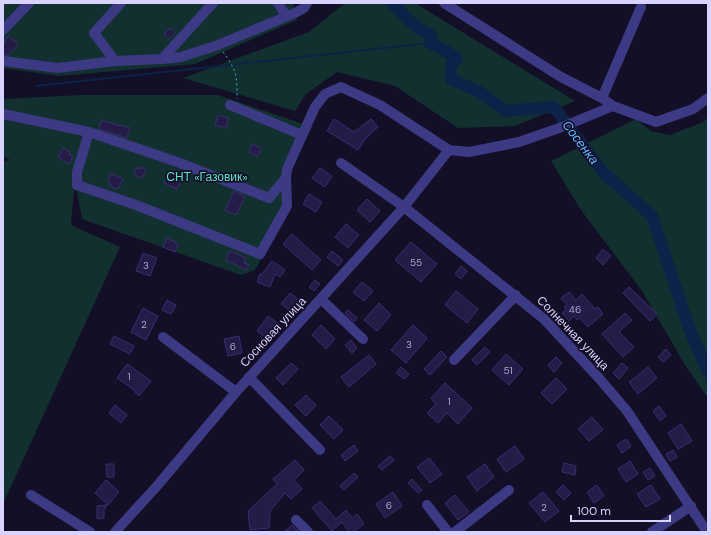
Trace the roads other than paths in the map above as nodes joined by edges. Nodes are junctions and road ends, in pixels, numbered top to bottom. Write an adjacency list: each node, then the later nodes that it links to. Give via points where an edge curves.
1 (29, 3): 9 (lane)
2 (121, 3): 12 (lane, via 94,33)
3 (213, 3): 10 (lane)
4 (278, 3): 8 (lane)
5 (307, 3): 8 (lane, via 304,8)
6 (444, 3): 13 (lane, via 561,77)
7 (641, 8): 13 (lane)
8 (286, 16): 10 (lane, via 218,45 181,57)
9 (3, 30)
10 (162, 59): 12 (lane)
11 (3, 61): 12 (lane, via 58,68)
12 (116, 61)
13 (602, 98): 16 (lane)
14 (708, 98): 16 (lane, via 693,109 656,122)
15 (230, 106): 19 (lane)
16 (613, 106): 20 (lane, via 519,142 470,152)
17 (3, 114): 18 (lane)
18 (89, 132): 22 (lane, via 180,163 269,198); 22 (lane, via 77,172 77,185 136,205 260,254 287,206)
19 (302, 135): 20 (lane, via 315,106 326,94 341,88 380,105); 22 (lane, via 287,169)
20 (449, 150): 23 (lane, Сосновая улица)
21 (341, 163): 23 (lane, Солнечная улица)
22 (286, 178)
23 (404, 207): 24 (lane, Солнечная улица); 25 (lane, Сосновая улица)
24 (516, 295): 28 (lane); 35 (lane, Солнечная улица, via 544,318 598,377 627,412)
25 (321, 299): 27 (lane); 29 (lane, Сосновая улица)
26 (163, 337): 30 (lane)
27 (363, 339)
28 (454, 360)
29 (249, 377): 30 (lane, Сосновая улица); 31 (lane)
30 (236, 392): 38 (lane, Сосновая улица)
31 (320, 450)
32 (509, 490): 41 (lane)
33 (31, 496): 37 (lane)
34 (427, 505): 40 (lane)
35 (691, 506): 42 (lane); 43 (lane, Солнечная улица)
36 (296, 520): 39 (lane)
37 (90, 532)
38 (115, 532)
39 (308, 532)
40 (448, 532)
41 (455, 532)
42 (652, 532)
43 (707, 532)

